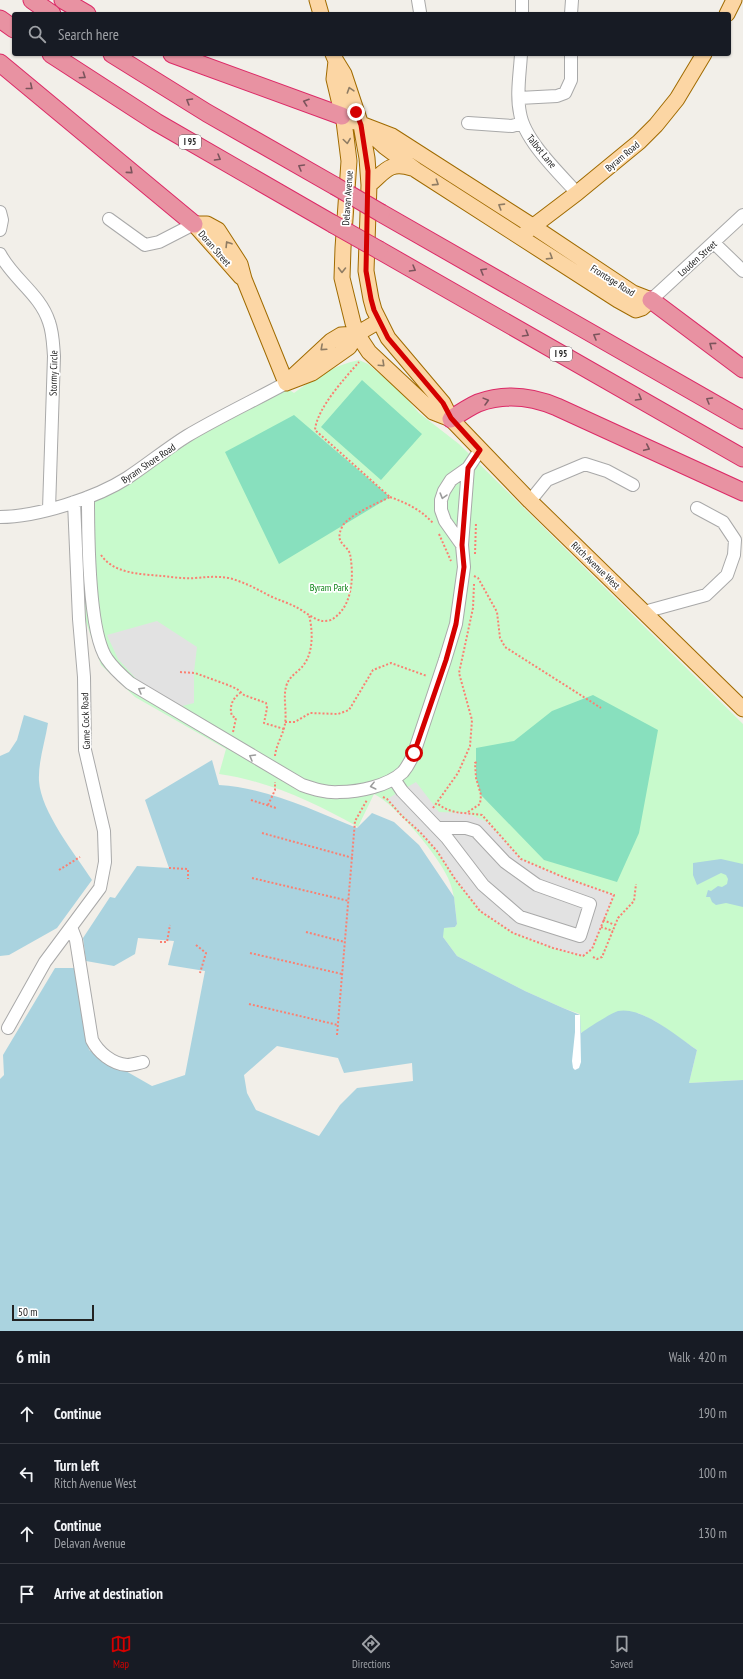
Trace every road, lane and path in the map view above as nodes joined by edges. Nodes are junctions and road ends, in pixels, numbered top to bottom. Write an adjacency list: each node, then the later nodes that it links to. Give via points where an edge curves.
1 (32, 0): 7 (highway)
2 (63, 0): 8 (highway)
3 (317, 0): 9 (main road)
4 (522, 0): 10 (street)
5 (572, 0): 11 (street)
6 (734, 0): 12 (main road)
7 (49, 12)
8 (84, 12)
9 (320, 12)
10 (522, 12)
11 (571, 12)
12 (728, 12)
13 (0, 19): 14 (highway)
14 (12, 28)
15 (54, 56): 50 (highway, I 95, one-way to 50, bridge, via 162,125)
16 (115, 56): 48 (highway, one-way to 16, bridge, via 381,213)
17 (177, 56): 24 (highway, one-way to 17)
18 (520, 56): 23 (street, Talbot Lane)
19 (571, 56): 23 (street, via 570,80 565,93 557,96)
20 (703, 56): 30 (main road, Byram Road, via 661,120 639,142)
21 (335, 58): 24 (main road, Delavan Avenue, via 334,79); 27 (main road, Delavan Avenue, one-way to 21, via 344,74)
22 (0, 62): 34 (highway, one-way to 34)
23 (519, 98): 26 (street, Talbot Lane)
24 (342, 116): 27 (main road, Frontage Road); 43 (main road, Delavan Avenue, one-way to 43, via 348,143 349,174 342,248 342,278)
25 (468, 123): 26 (street, via 512,126)
26 (522, 123): 30 (street, Talbot Lane, via 529,137)
27 (361, 125): 28 (main road, Frontage Road); 29 (main road, Delavan Avenue); 35 (main road, Frontage Road, one-way to 27, via 392,136)
28 (416, 170): 29 (main road, via 397,165 386,168); 37 (main road, Frontage Road, one-way to 37)
29 (369, 185): 42 (main road, Delavan Avenue, via 366,271 371,299)
30 (577, 193): 35 (main road, Byram Road)
31 (0, 212): 36 (street)
32 (743, 215): 38 (street, Louden Street)
33 (109, 219): 34 (street, via 145,245 159,242)
34 (194, 224): 46 (main road, Doran Street, via 244,279)
35 (534, 227): 37 (main road, Byram Road); 41 (main road, Frontage Road, via 633,293)
36 (0, 230)
37 (517, 236): 41 (main road, Frontage Road, one-way to 41, via 636,310)
38 (714, 243): 40 (street); 41 (street, Louden Street)
39 (0, 254): 59 (street, Stormy Circle, via 6,265 43,308 52,334 54,356)
40 (743, 271)
41 (651, 300): 45 (highway, one-way to 41)
42 (379, 321): 43 (main road, Byram Shore Road); 47 (main road, Ritch Avenue West, via 388,338 443,403)
43 (357, 334): 46 (main road, Byram Shore Road, via 341,335 331,341); 47 (main road, Ritch Avenue West, one-way to 47, via 369,352 433,412)
44 (359, 362): 54 (path, via 335,389 315,430)
45 (743, 369)
46 (286, 383): 55 (street, Byram Shore Road, via 186,436 126,479)
47 (451, 418): 49 (main road, Ritch Avenue West); 53 (highway, one-way to 53, via 477,403 490,400 513,396 536,399)
48 (743, 420)
49 (480, 450): 51 (street); 56 (main road, Ritch Avenue West)
50 (743, 458)
51 (468, 468): 64 (street); 64 (street, one-way to 64, via 451,480 441,500 445,521)
52 (633, 485): 56 (street, via 607,471 585,464 547,480)
53 (743, 492)
54 (390, 496): 62 (path, via 423,512); 69 (path, via 352,518 342,527 341,544 350,554 352,586 341,612 331,620 323,621)
55 (88, 497): 57 (street, Byram Shore Road); 77 (street, one-way to 55, via 130,683 106,659 100,646 94,616 88,544)
56 (530, 501): 68 (main road, Ritch Avenue West)
57 (74, 502): 59 (street, Byram Shore Road); 100 (street, Game Cock Road, via 84,677 85,750 106,841 100,888)
58 (697, 508): 68 (street, via 723,522 735,540 734,555 727,575 706,595)
59 (49, 509): 60 (street, Byram Shore Road)
60 (1, 519)
61 (476, 522): 66 (path)
62 (435, 524)
63 (437, 530): 67 (path, via 451,561)
64 (462, 545): 67 (street)
65 (101, 556): 69 (path, via 105,562 125,571 184,578 215,576 243,582)
66 (475, 561)
67 (471, 573): 71 (street); 73 (path, via 478,578 497,612 500,638 505,647); 86 (path, via 473,608 459,673 472,720 470,746 458,773)
68 (644, 612): 74 (main road, Ritch Avenue West)
69 (309, 615): 75 (path, via 312,636 310,646 302,667 293,674 286,685)
70 (180, 672): 72 (path, via 195,673 228,685)
71 (438, 680): 75 (path, via 391,663 373,670 349,710 338,714 310,714 295,722); 80 (street, via 410,764)
72 (240, 693): 76 (path, via 266,703 268,708 264,722); 77 (path, via 231,706 232,716 236,718)
73 (601, 708)
74 (743, 709)
75 (285, 722): 76 (path)
76 (284, 729): 79 (path, via 275,754)
77 (230, 743): 79 (street, one-way to 77)
78 (477, 762): 85 (path, via 476,778 481,796 480,804)
79 (276, 770): 81 (street, via 302,785 325,791 338,792); 83 (path, via 275,790)
80 (394, 778): 81 (street, one-way to 81); 86 (street, via 402,791)
81 (368, 787): 90 (path, via 370,795 355,821)
82 (251, 800): 83 (path)
83 (268, 806): 84 (path)
84 (276, 808)
85 (467, 812)
86 (426, 816): 87 (street)
87 (438, 828): 87 (street, via 483,885 520,917 580,936 590,904 537,885 505,862 476,831 466,828)
88 (262, 833): 90 (path)
89 (80, 857): 92 (path)
90 (353, 858): 96 (path)
91 (169, 868): 94 (path, via 188,869)
92 (59, 870)
93 (252, 878): 96 (path)
94 (188, 879)
95 (636, 884): 98 (path, via 634,901)
96 (349, 901): 105 (path)
97 (603, 920): 98 (path)
98 (615, 925): 102 (path)
99 (170, 926): 104 (path, via 167,942)
100 (71, 927): 113 (street, Game Cock Road, via 45,962); 115 (street, via 76,940 92,1040 96,1048 111,1060 127,1065)
101 (601, 927): 102 (path)
102 (613, 931): 108 (path, via 602,957)
103 (306, 932): 105 (path)
104 (160, 942)
105 (345, 942): 110 (path)
106 (196, 945): 109 (path, via 206,953)
107 (250, 953): 110 (path)
108 (593, 957)
109 (200, 973)
110 (342, 974): 112 (path)
111 (249, 1004): 112 (path)
112 (338, 1025): 114 (path)
113 (8, 1028)
114 (337, 1035)
115 (143, 1062)

